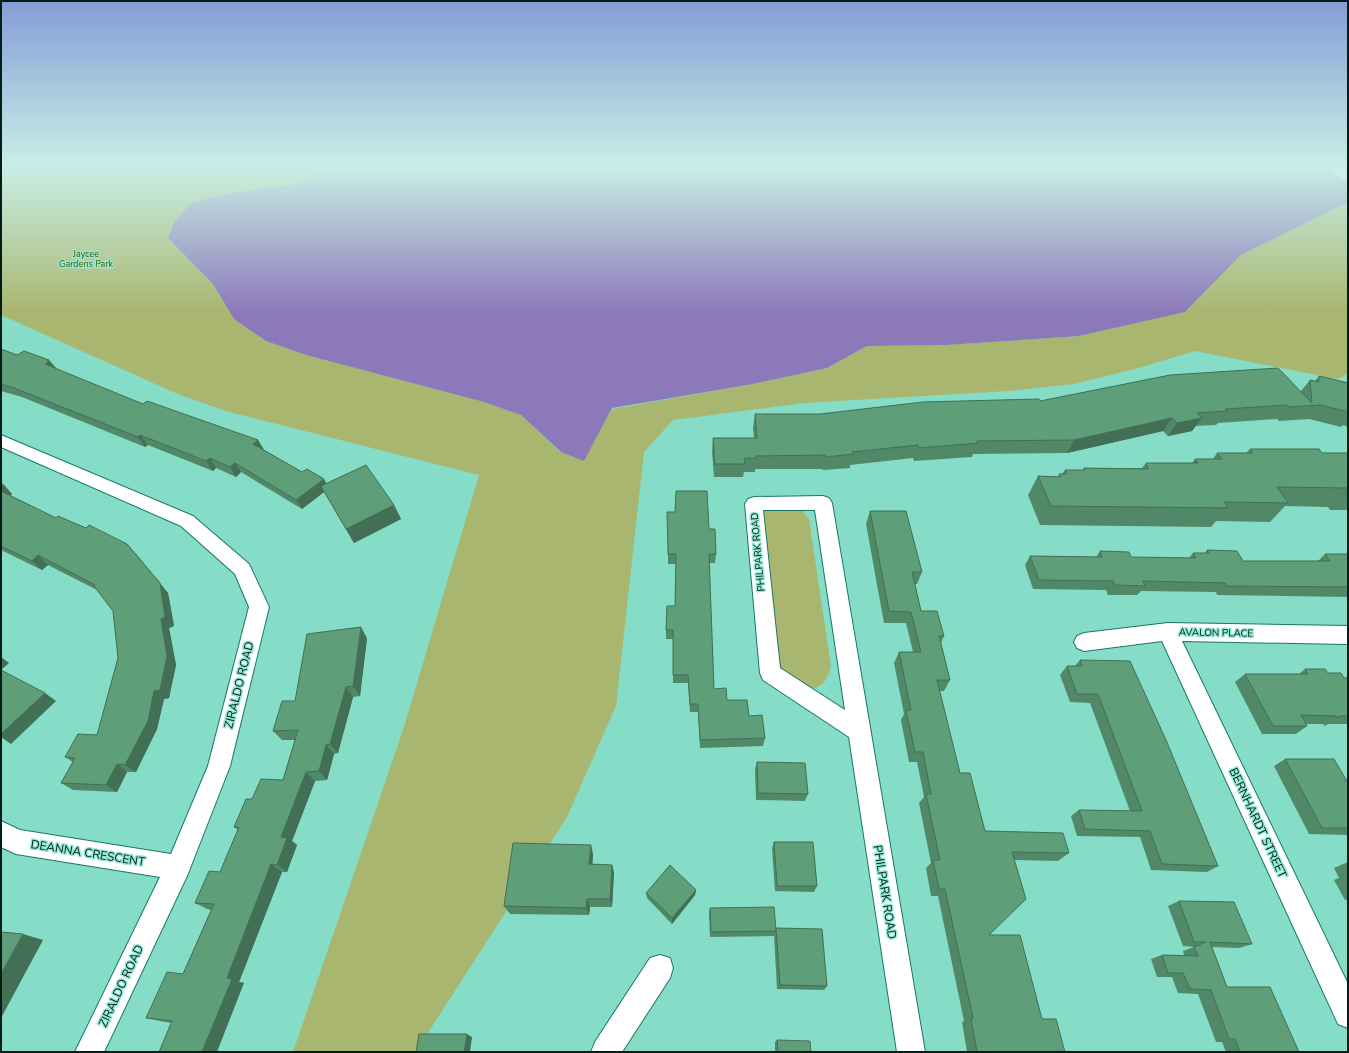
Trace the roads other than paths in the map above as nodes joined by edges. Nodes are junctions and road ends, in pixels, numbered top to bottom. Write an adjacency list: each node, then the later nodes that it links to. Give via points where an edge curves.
1 (1, 441): 7 (street, ZIRALDO ROAD, via 187,521 242,570 259,607 220,766)
2 (1168, 632): 3 (street, AVALON PLACE); 4 (street, AVALON PLACE); 9 (street, BERNHARDT STREET)
3 (1348, 635)
4 (1084, 642)
5 (859, 731): 5 (street, PHILPARK ROAD, via 823,503 754,504 770,673); 12 (street, PHILPARK ROAD)
6 (1, 833): 7 (street, DEANNA CRESCENT, via 16,842)
7 (178, 867): 10 (street, ZIRALDO ROAD)
8 (660, 968): 11 (street)
9 (1348, 1014)
10 (90, 1052)
11 (605, 1052)
12 (911, 1052)

